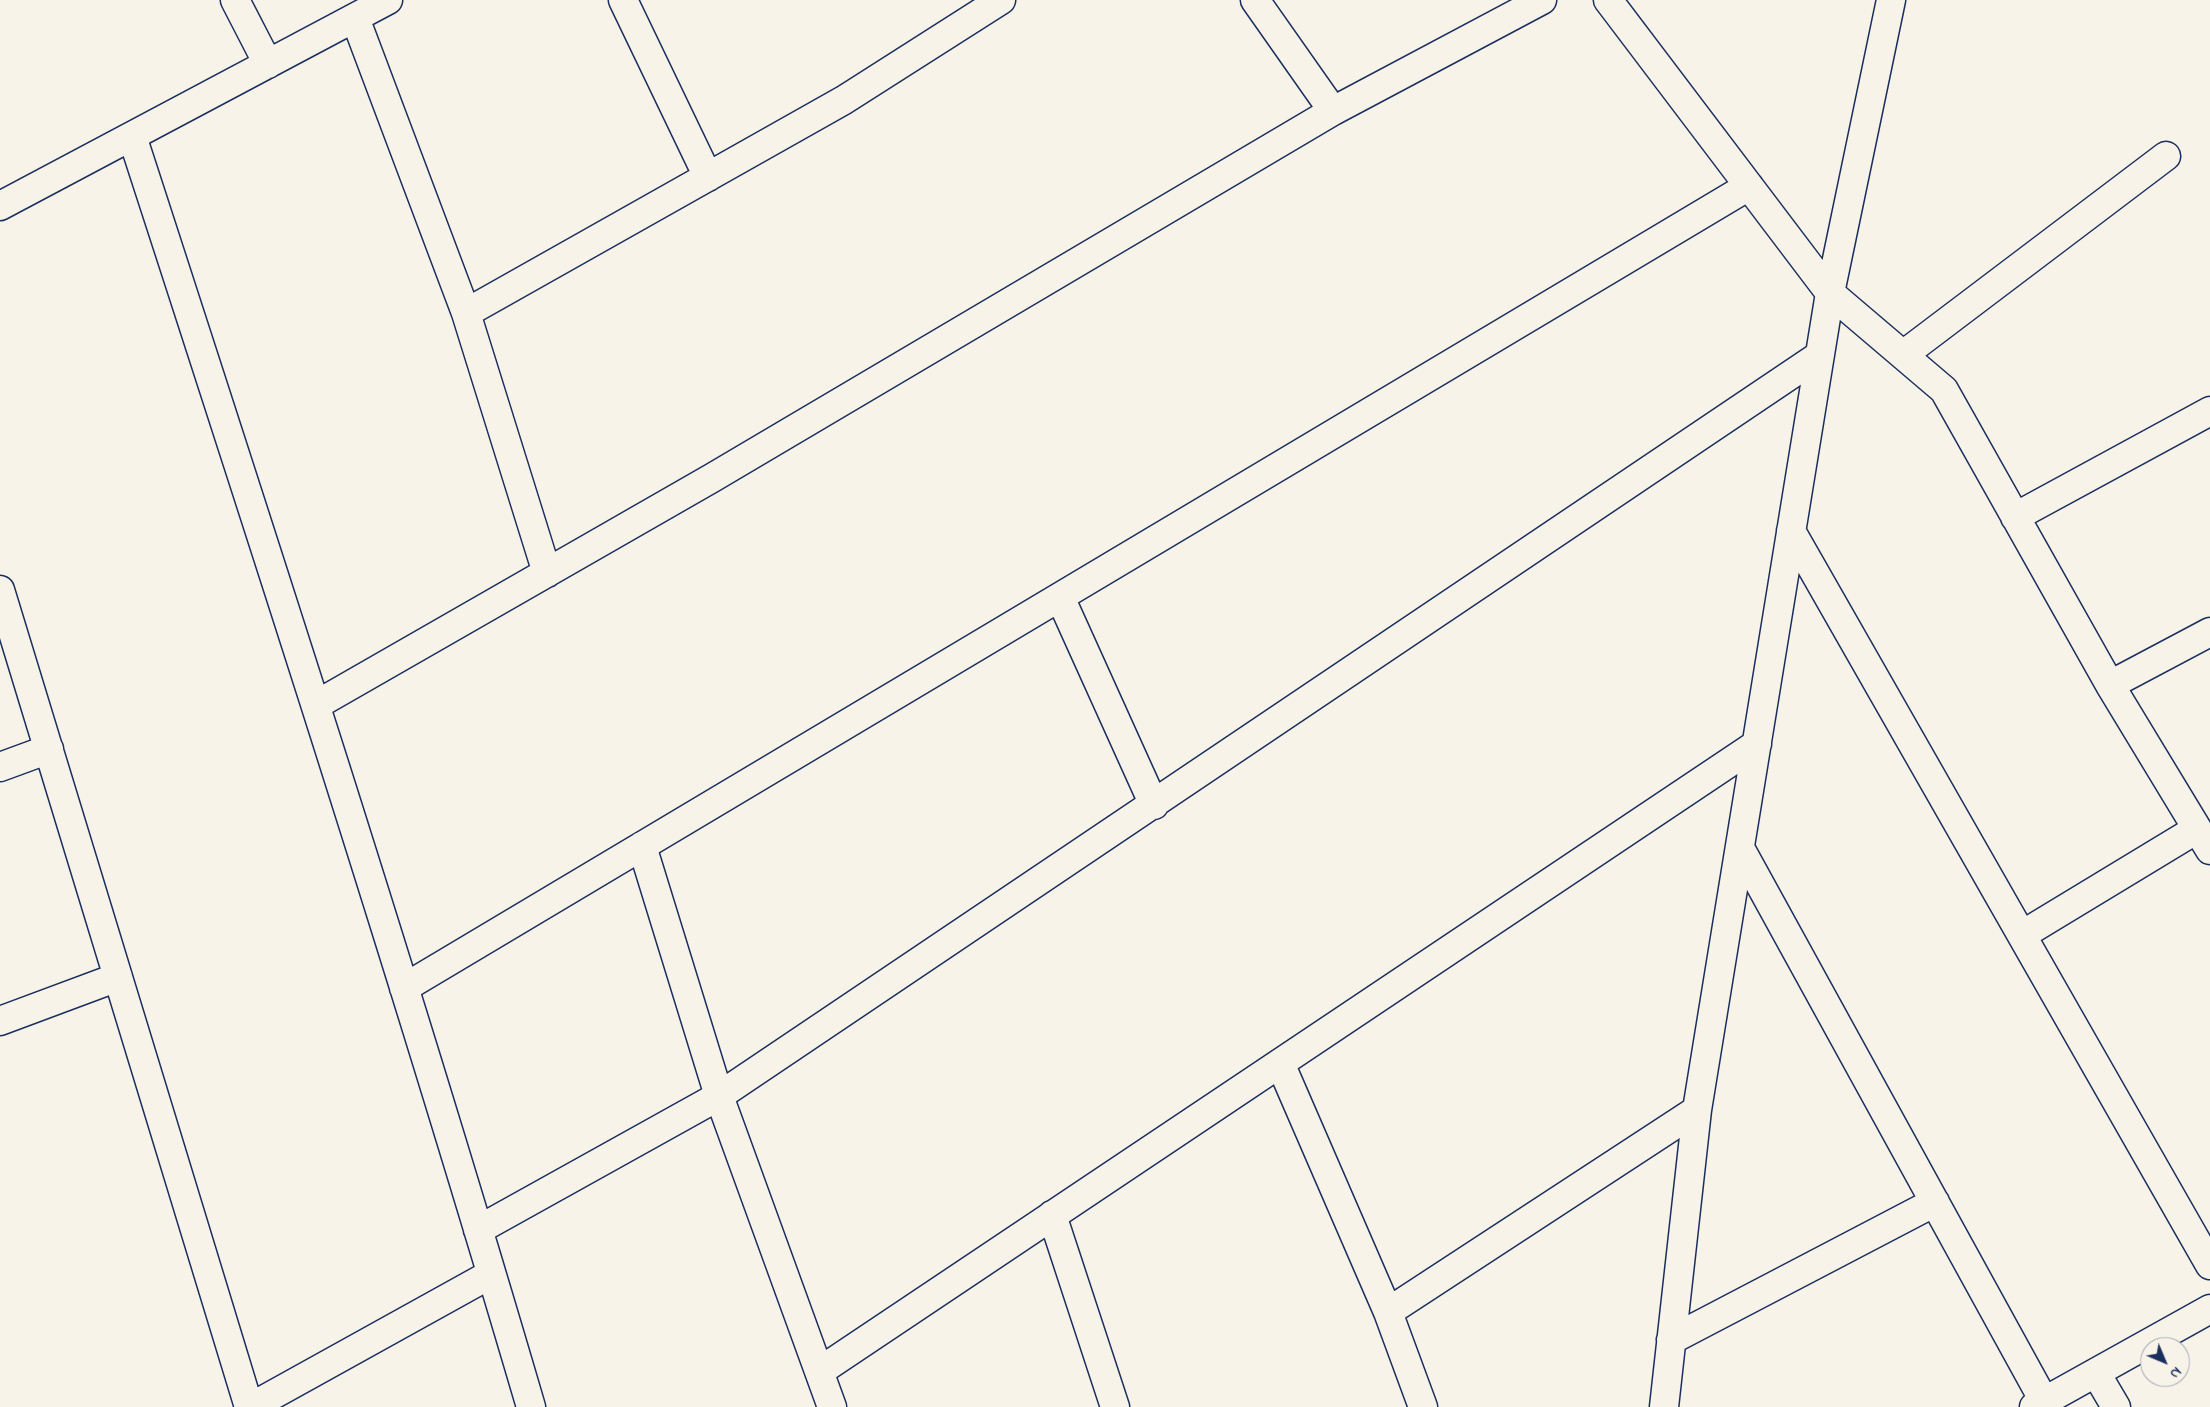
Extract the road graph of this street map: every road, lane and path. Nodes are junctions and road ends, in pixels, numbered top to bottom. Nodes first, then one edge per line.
1 (235, 0) edge
2 (388, 0) edge
3 (623, 0) edge
4 (1001, 0) edge
5 (1255, 0) edge
6 (1542, 0) edge
7 (1608, 0) edge
8 (1891, 0) edge
9 (355, 18) junction
10 (268, 64) junction
11 (1333, 111) junction
12 (132, 136) junction
13 (2166, 156) dead end
14 (708, 177) junction
15 (1749, 186) junction
16 (0, 206) edge
17 (1830, 293) junction
18 (466, 313) junction
19 (1820, 354) junction
20 (1903, 355) junction
21 (2210, 411) edge
22 (2015, 517) junction
23 (1791, 531) junction
24 (547, 573) junction
25 (0, 590) edge
26 (1060, 597) junction
27 (2210, 632) edge
28 (2110, 685) junction
29 (316, 705) junction
30 (1757, 744) junction
31 (49, 748) junction
32 (0, 767) edge
33 (1154, 805) junction
34 (2203, 840) edge
35 (642, 846) junction
36 (1740, 848) junction
37 (2022, 935) junction
38 (118, 977) junction
39 (404, 988) junction
40 (0, 1021) edge
41 (1280, 1063) junction
42 (719, 1096) junction
43 (1697, 1110) junction
44 (1935, 1202) junction
45 (1052, 1215) junction
46 (478, 1230) junction
47 (2210, 1265) edge
48 (492, 1274) junction
49 (2210, 1309) edge
50 (1388, 1312) junction
51 (1671, 1340) junction
52 (820, 1371) junction
53 (2096, 1373) junction
54 (2039, 1404) edge
55 (250, 1407) edge
56 (530, 1407) edge
57 (832, 1407) edge
58 (1115, 1407) edge
59 (1423, 1407) edge
60 (1664, 1407) edge
61 (2116, 1407) edge

1 - 10 street
2 - 9 street
3 - 14 street
4 - 14 street
5 - 11 street
6 - 11 street
7 - 15 street
8 - 17 street
9 - 10 street
9 - 18 street
10 - 12 street
11 - 24 street
12 - 16 street
12 - 29 street
13 - 20 street
14 - 18 street
15 - 17 street
15 - 26 street
17 - 19 street
17 - 20 street
18 - 24 street
19 - 23 street
19 - 33 street
20 - 22 street
21 - 22 street
22 - 28 street
23 - 30 street
23 - 37 street
24 - 29 street
25 - 31 street
26 - 33 street
26 - 35 street
27 - 28 street
28 - 34 street
29 - 39 street
30 - 36 street
30 - 41 street
31 - 32 street
31 - 38 street
33 - 42 street
34 - 37 street
35 - 39 street
35 - 42 street
36 - 43 street
36 - 44 street
37 - 47 street
38 - 40 street
38 - 55 street
39 - 46 street
41 - 45 street
41 - 50 street
42 - 46 street
42 - 52 street
43 - 50 street
43 - 51 street
44 - 51 street
44 - 54 street
45 - 52 street
45 - 58 street
46 - 48 street
48 - 55 street
48 - 56 street
49 - 53 street
50 - 59 street
51 - 60 street
52 - 57 street
53 - 54 street
53 - 61 street

